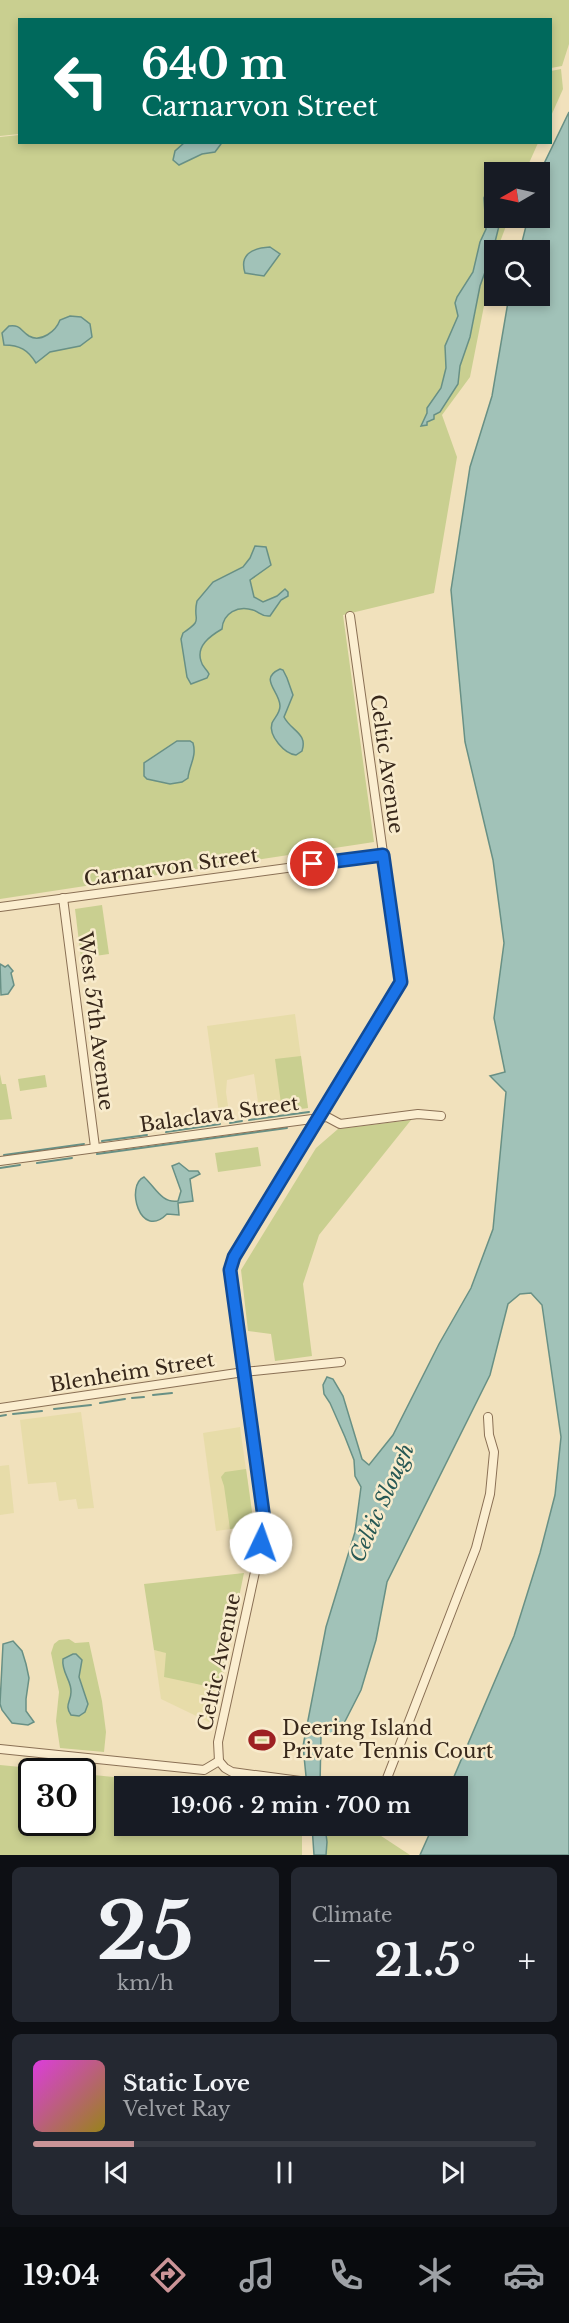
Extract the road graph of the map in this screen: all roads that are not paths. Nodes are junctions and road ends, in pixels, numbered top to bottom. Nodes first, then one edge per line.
1 (350, 616) dead end
2 (383, 855) junction
3 (63, 898) junction
4 (0, 907) edge
5 (441, 1116) dead end
6 (318, 1118) junction
7 (95, 1147) junction
8 (0, 1161) edge
9 (341, 1362) dead end
10 (244, 1372) junction
11 (0, 1408) edge
12 (488, 1417) dead end
13 (0, 1749) edge
14 (219, 1761) junction
15 (262, 1776) edge
16 (388, 1776) edge

1 - 2 street, Celtic Avenue
2 - 3 street, Carnarvon Street
2 - 6 street, Celtic Avenue
3 - 4 street, Carnarvon Street
3 - 7 street, West 57th Avenue
5 - 6 street, Balaclava Street
6 - 7 street, Balaclava Street
6 - 10 street, Celtic Avenue
7 - 8 street, Balaclava Street
9 - 10 street, Blenheim Street
10 - 11 street, Blenheim Street
10 - 14 street, Celtic Avenue
12 - 16 street
13 - 14 street
14 - 15 street

